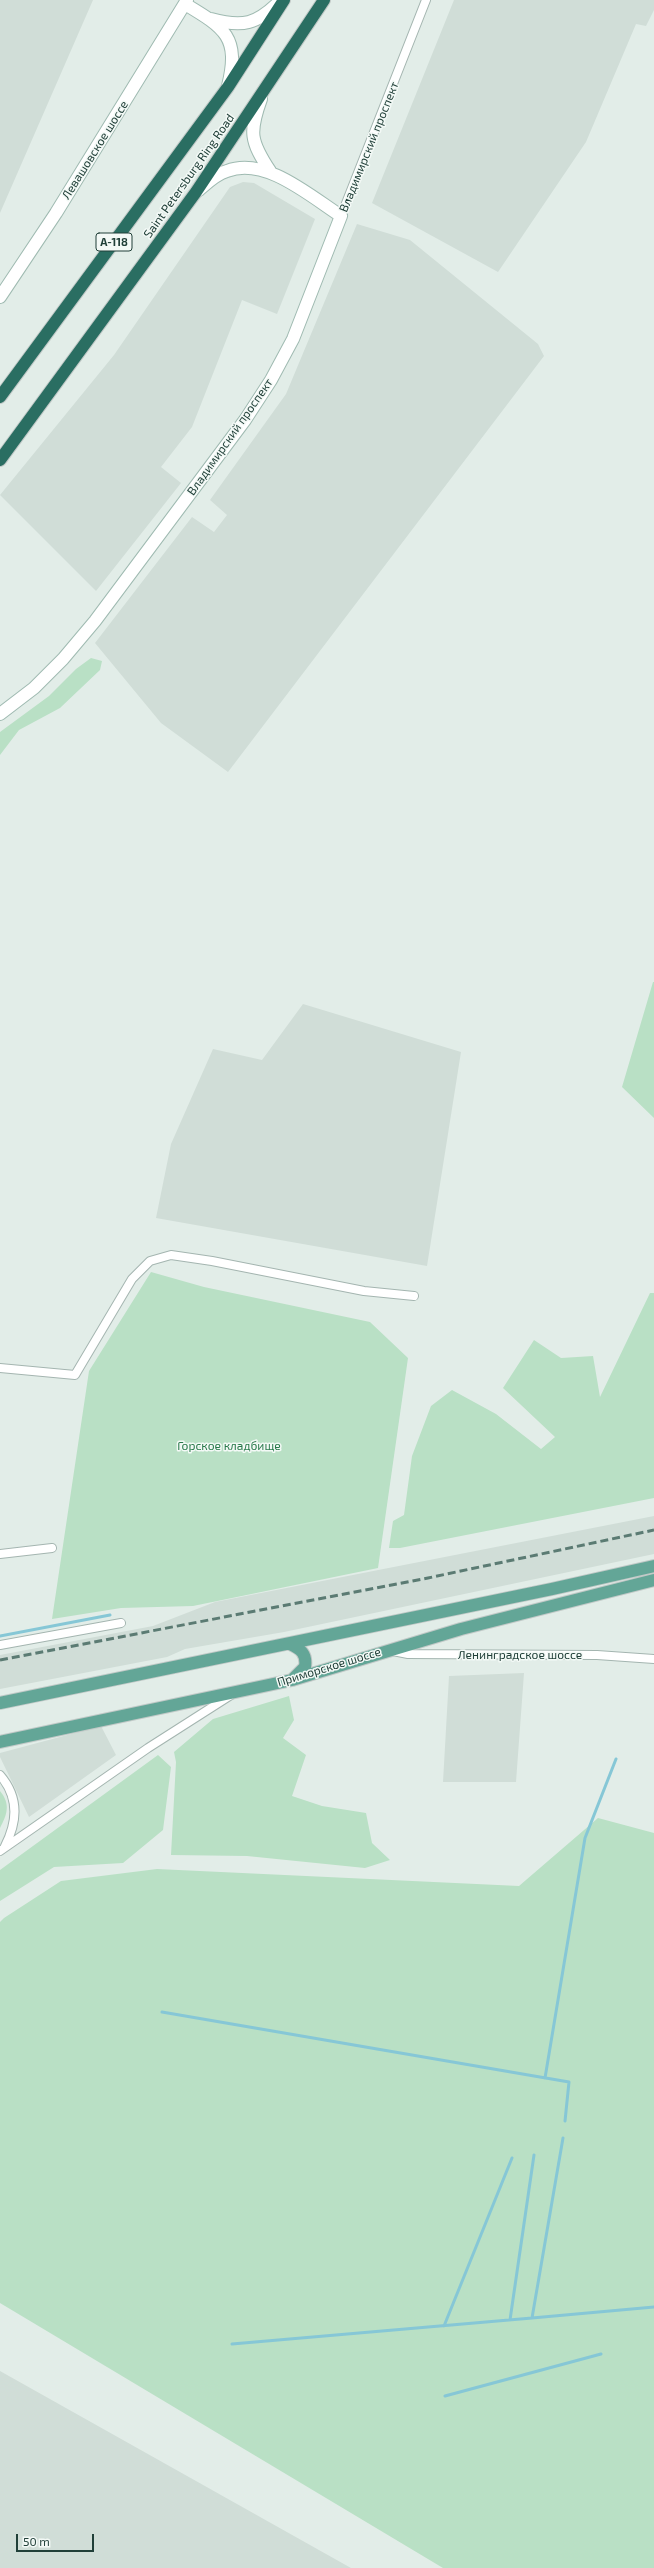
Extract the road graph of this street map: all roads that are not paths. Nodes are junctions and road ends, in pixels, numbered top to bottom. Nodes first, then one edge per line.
1 (283, 0) edge
2 (324, 0) edge
3 (426, 0) edge
4 (186, 2) edge
5 (208, 18) junction
6 (228, 87) junction
7 (261, 98) junction
8 (270, 171) junction
9 (196, 192) junction
10 (341, 216) junction
11 (0, 298) edge
12 (0, 398) edge
13 (0, 460) edge
14 (0, 714) edge
15 (414, 1296) dead end
16 (0, 1368) edge
17 (52, 1548) dead end
18 (0, 1554) edge
19 (654, 1566) edge
20 (654, 1580) edge
21 (121, 1624) dead end
22 (290, 1644) junction
23 (0, 1645) edge
24 (386, 1650) junction
25 (654, 1659) edge
26 (292, 1680) junction
27 (236, 1692) junction
28 (0, 1703) edge
29 (0, 1742) edge
30 (0, 1775) edge
31 (2, 1849) edge

1 - 5 main road
1 - 6 highway, Saint Petersburg Ring Road / А-118
2 - 7 highway, Saint Petersburg Ring Road / А-118
3 - 10 street, Владимирский проспект
4 - 5 main road
4 - 11 main road, Левашовское шоссе
5 - 6 main road
6 - 12 highway, Saint Petersburg Ring Road / А-118
7 - 8 main road
7 - 9 highway, Saint Petersburg Ring Road / А-118
8 - 9 main road
8 - 10 main road
9 - 13 highway, Saint Petersburg Ring Road / А-118
10 - 14 main road, Владимирский проспект
15 - 16 street
17 - 18 street
19 - 22 main road
20 - 24 main road, Приморское шоссе
21 - 23 street
22 - 26 main road
22 - 28 main road
24 - 25 street, Ленинградское шоссе
24 - 26 main road, Приморское шоссе
26 - 27 main road, Приморское шоссе
27 - 29 main road, Приморское шоссе
27 - 31 street
30 - 31 street

